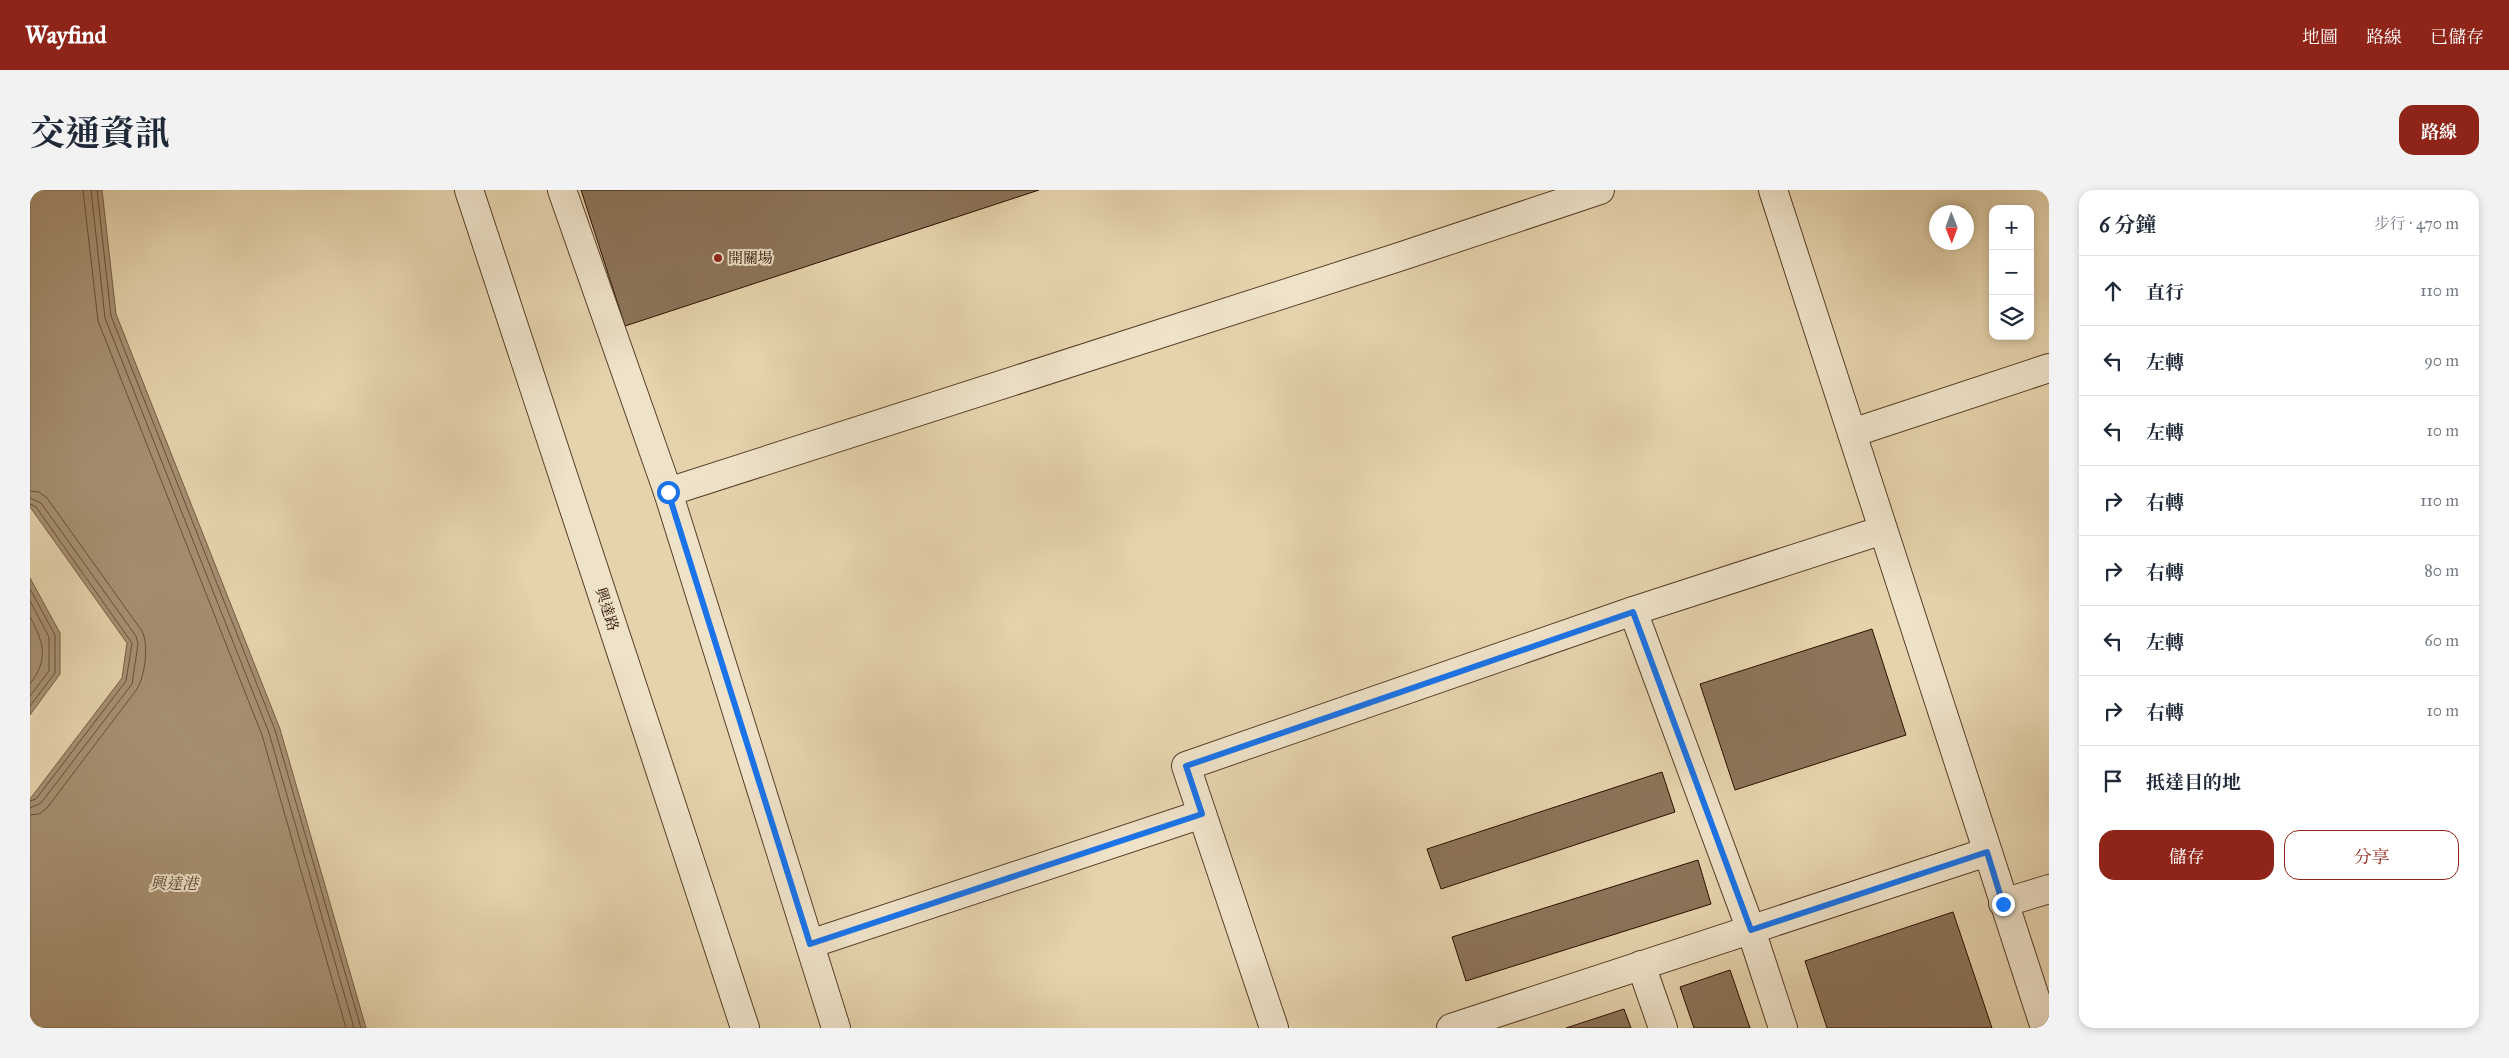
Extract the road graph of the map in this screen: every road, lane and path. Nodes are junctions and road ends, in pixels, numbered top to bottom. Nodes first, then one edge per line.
1 (469, 190) edge
2 (562, 190) edge
3 (1600, 190) edge
4 (1773, 190) edge
5 (2047, 376) edge
6 (1852, 433) junction
7 (668, 492) junction
8 (1883, 530) junction
9 (1633, 612) junction
10 (1202, 814) junction
11 (1987, 852) junction
12 (2049, 890) edge
13 (2003, 904) junction
14 (1751, 930) junction
15 (810, 944) junction
16 (1641, 965) junction
17 (1514, 1018) edge
18 (745, 1028) edge
19 (836, 1028) edge
20 (1274, 1028) edge
21 (1451, 1028) edge
22 (1663, 1028) edge
23 (1783, 1028) edge
24 (2045, 1028) edge

1 - 18 street, 興達路
2 - 7 street
3 - 7 street
4 - 6 street
5 - 6 street
6 - 8 street
7 - 15 street
8 - 9 street
8 - 11 street
9 - 10 street
9 - 14 street
10 - 15 street
10 - 20 street
11 - 13 street
11 - 14 street
12 - 13 street
13 - 24 street
14 - 16 street
14 - 23 street
15 - 19 street
16 - 17 street
16 - 22 street
17 - 21 street

